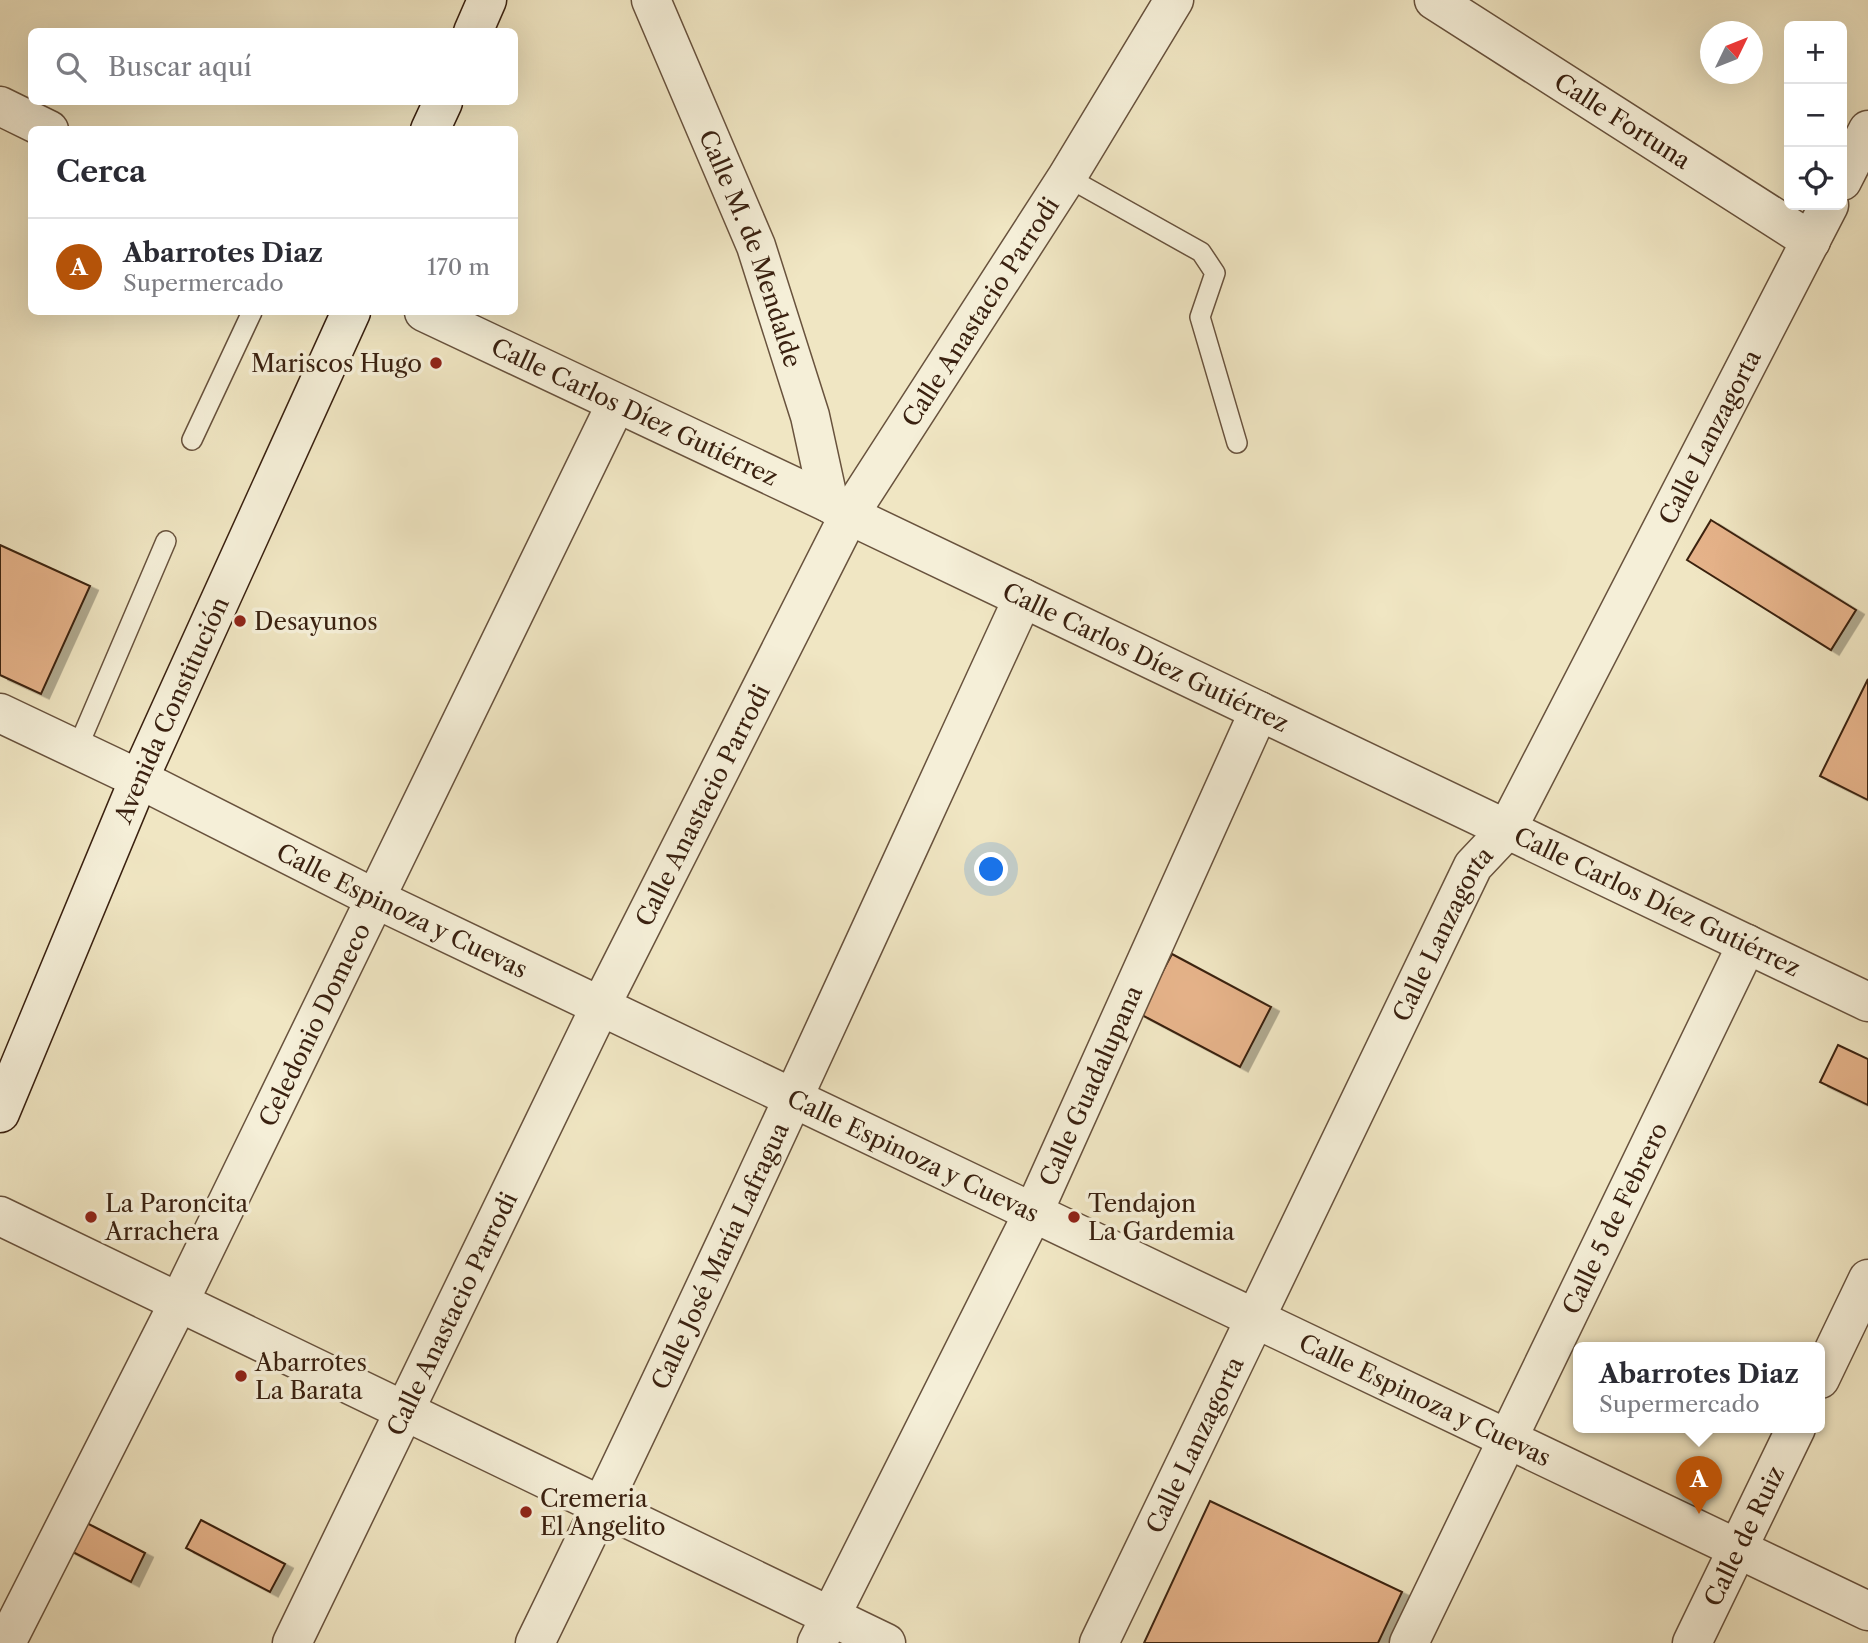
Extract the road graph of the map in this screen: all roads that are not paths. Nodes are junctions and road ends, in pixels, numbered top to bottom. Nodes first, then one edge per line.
1 (487, 0) edge
2 (651, 0) edge
3 (1174, 0) edge
4 (1434, 0) edge
5 (475, 28) edge
6 (442, 105) edge
7 (0, 106) edge
8 (41, 126) edge
9 (432, 126) edge
10 (1868, 130) edge
11 (1847, 171) edge
12 (1066, 177) junction
13 (1826, 210) edge
14 (1811, 241) junction
15 (251, 315) edge
16 (350, 315) edge
17 (430, 315) edge
18 (616, 404) junction
19 (192, 440) dead end
20 (1237, 443) dead end
21 (839, 509) junction
22 (166, 541) dead end
23 (1023, 598) junction
24 (1259, 711) junction
25 (0, 713) edge
26 (77, 749) junction
27 (139, 779) junction
28 (1506, 831) junction
29 (376, 899) junction
30 (1747, 944) junction
31 (1868, 1002) edge
32 (600, 1007) junction
33 (793, 1098) junction
34 (0, 1113) edge
35 (1033, 1213) junction
36 (0, 1216) edge
37 (1868, 1279) edge
38 (179, 1302) junction
39 (1255, 1319) junction
40 (1825, 1369) edge
41 (404, 1411) junction
42 (1794, 1433) edge
43 (1508, 1440) junction
44 (603, 1506) junction
45 (1738, 1549) junction
46 (1868, 1611) edge
47 (823, 1629) edge
48 (6, 1643) edge
49 (292, 1643) edge
50 (535, 1643) edge
51 (886, 1643) edge
52 (1099, 1643) edge
53 (1409, 1643) edge
54 (1692, 1643) edge

1 - 5 street
2 - 21 street, Calle M. de Mendalde
3 - 12 street, Calle Anastacio Parrodi
4 - 14 street, Calle Fortuna
6 - 9 street
7 - 8 street
10 - 11 street
12 - 20 lane
12 - 21 street, Calle Anastacio Parrodi
13 - 14 street, Calle Lanzagorta
14 - 28 street, Calle Lanzagorta
15 - 19 lane
16 - 27 street, Avenida Constitución
17 - 18 street, Calle Carlos Díez Gutiérrez
18 - 21 street, Calle Carlos Díez Gutiérrez
18 - 29 street, Celedonio Domeco
21 - 23 street, Calle Carlos Díez Gutiérrez
21 - 32 street, Calle Anastacio Parrodi
22 - 26 lane
23 - 24 street, Calle Carlos Díez Gutiérrez
23 - 33 street, Calle José María Lafragua
24 - 28 street, Calle Carlos Díez Gutiérrez
24 - 35 street, Calle Guadalupana
25 - 26 street, Calle Espinoza y Cuevas
26 - 27 street, Calle Espinoza y Cuevas
27 - 29 street, Calle Espinoza y Cuevas
27 - 34 street, Avenida Constitución
28 - 30 street, Calle Carlos Díez Gutiérrez
28 - 39 street, Calle Lanzagorta
29 - 32 street, Calle Espinoza y Cuevas
29 - 38 street, Celedonio Domeco
30 - 31 street, Calle Carlos Díez Gutiérrez
30 - 43 street, Calle 5 de Febrero
32 - 33 street, Calle Espinoza y Cuevas
32 - 41 street, Calle Anastacio Parrodi
33 - 35 street, Calle Espinoza y Cuevas
33 - 44 street, Calle José María Lafragua
35 - 39 street, Calle Espinoza y Cuevas
35 - 47 street, Calle Guadalupana
36 - 38 street
37 - 40 street
38 - 41 street
38 - 48 street, Celedonio Domeco
39 - 43 street, Calle Espinoza y Cuevas
39 - 52 street, Calle Lanzagorta
41 - 44 street
41 - 49 street, Calle Anastacio Parrodi
42 - 45 street, Calle de Ruiz
43 - 45 street, Calle Espinoza y Cuevas
43 - 53 street, Calle 5 de Febrero
44 - 47 street
44 - 50 street, Calle José María Lafragua
45 - 46 street, Calle Espinoza y Cuevas
45 - 54 street, Calle de Ruiz
47 - 51 street

